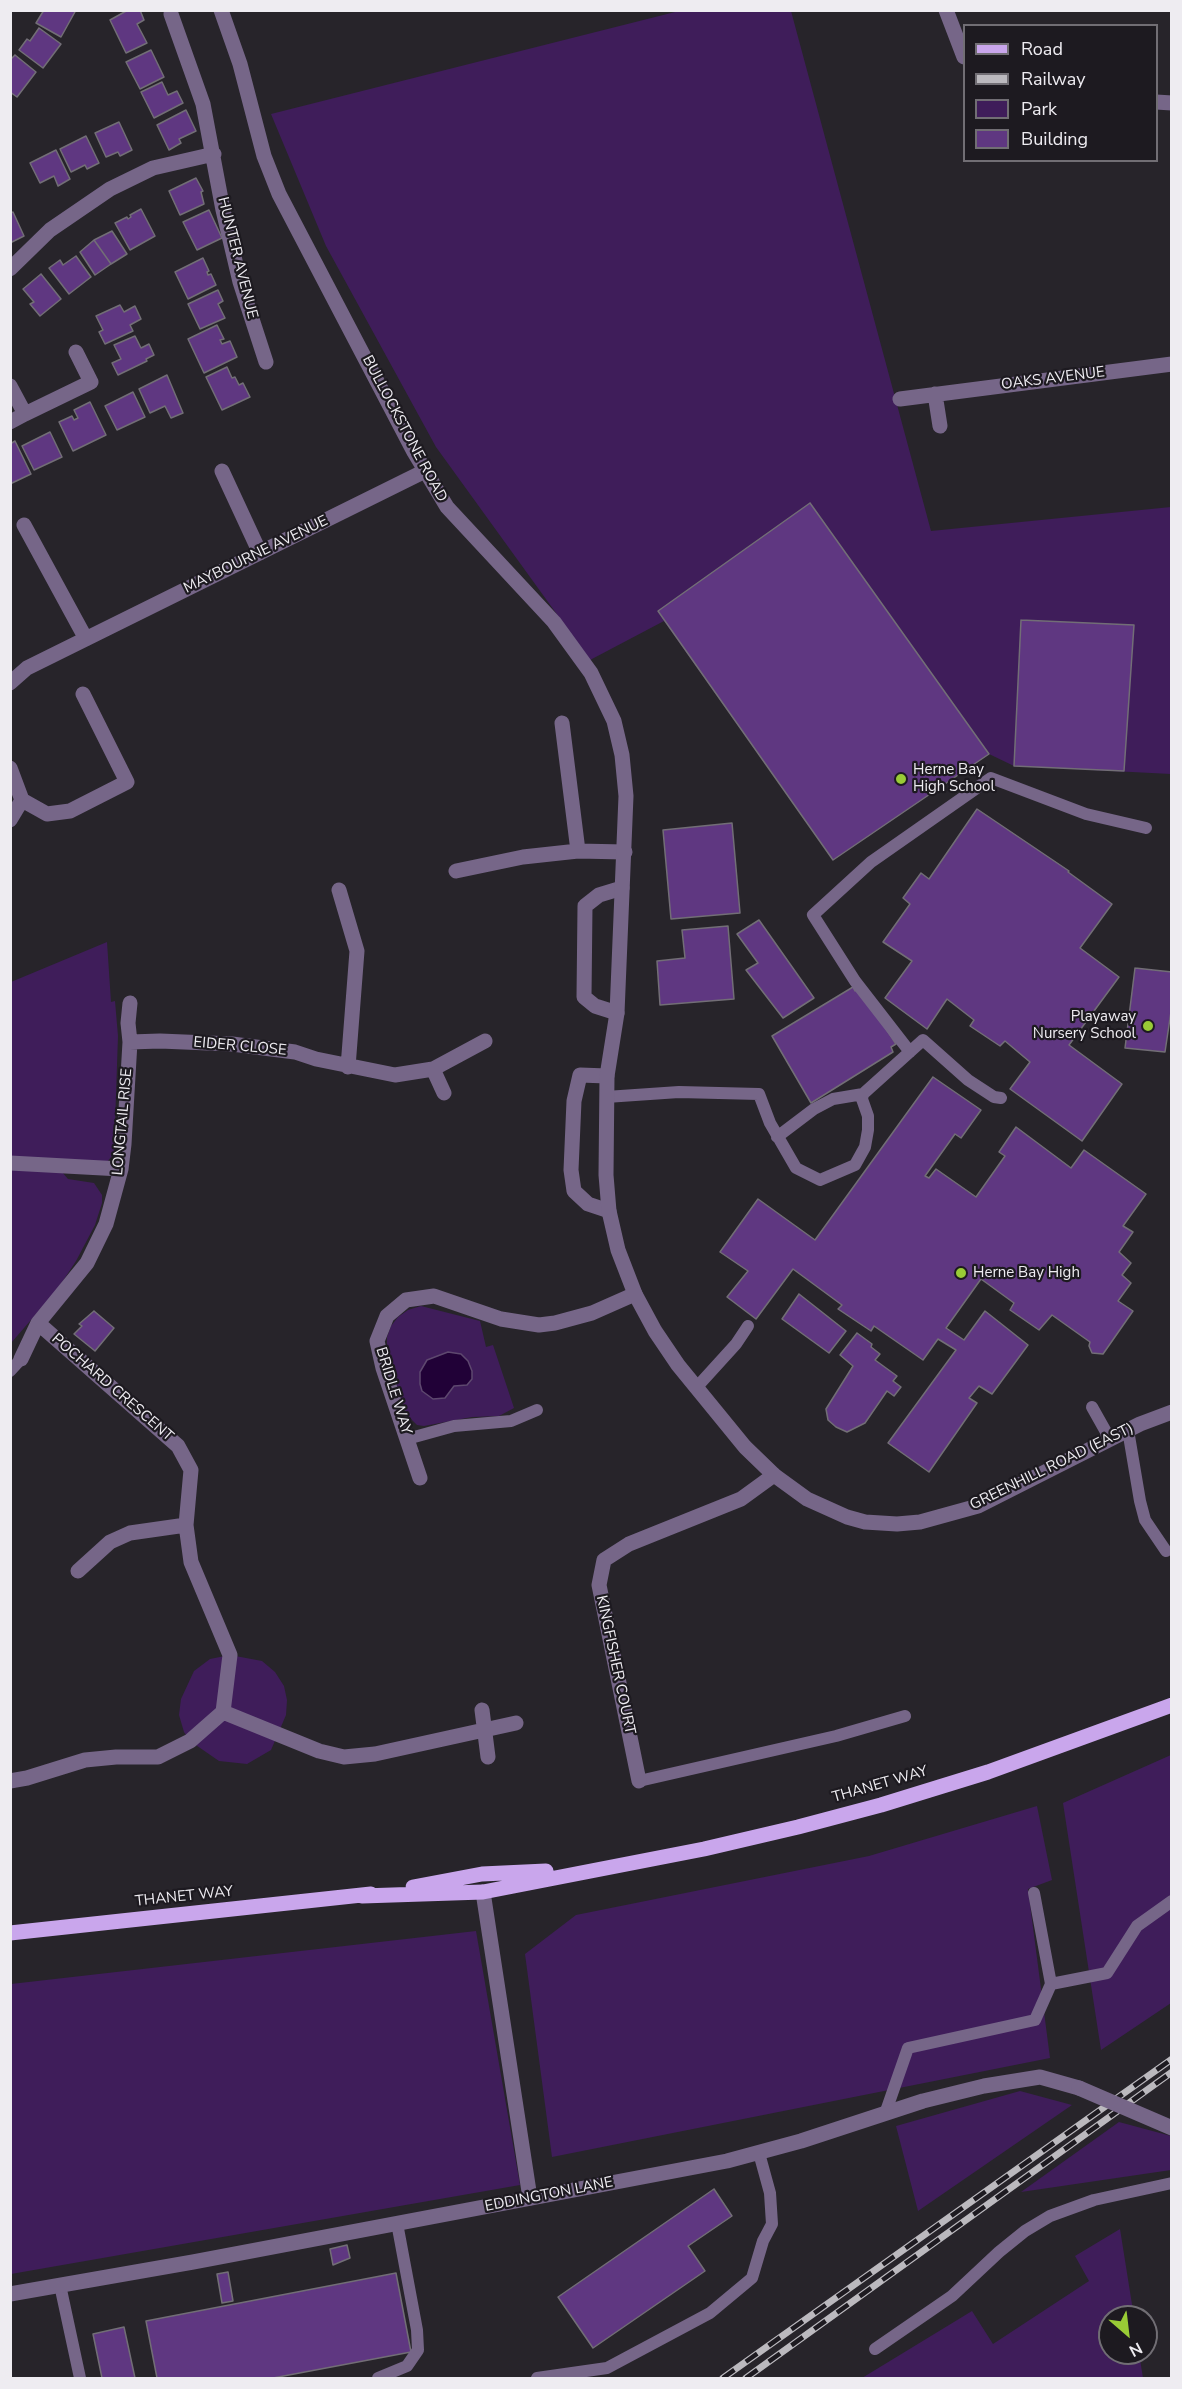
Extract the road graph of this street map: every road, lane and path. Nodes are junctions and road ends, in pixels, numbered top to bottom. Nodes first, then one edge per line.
1 (221, 10) edge
2 (946, 10) edge
3 (171, 15) dead end
4 (963, 54) edge
5 (214, 154) junction
6 (10, 269) edge
7 (76, 352) dead end
8 (266, 362) dead end
9 (1172, 364) edge
10 (10, 386) edge
11 (935, 394) junction
12 (900, 399) dead end
13 (25, 414) junction
14 (10, 422) edge
15 (940, 426) dead end
16 (222, 471) dead end
17 (426, 471) junction
18 (24, 525) dead end
19 (260, 553) junction
20 (86, 639) junction
21 (10, 683) edge
22 (83, 694) dead end
23 (562, 723) dead end
24 (10, 768) edge
25 (22, 800) junction
26 (10, 820) edge
27 (1146, 828) dead end
28 (578, 851) junction
29 (625, 852) junction
30 (456, 872) dead end
31 (622, 888) junction
32 (339, 890) dead end
33 (130, 1003) dead end
34 (617, 1013) junction
35 (485, 1041) dead end
36 (130, 1042) junction
37 (910, 1052) junction
38 (348, 1067) junction
39 (433, 1069) junction
40 (607, 1076) junction
41 (444, 1093) dead end
42 (863, 1094) junction
43 (606, 1097) junction
44 (1001, 1098) dead end
45 (777, 1137) junction
46 (10, 1163) edge
47 (121, 1169) junction
48 (609, 1211) junction
49 (635, 1294) junction
50 (38, 1323) junction
51 (748, 1326) dead end
52 (21, 1359) joint
53 (10, 1371) edge
54 (696, 1388) junction
55 (1092, 1407) dead end
56 (537, 1410) dead end
57 (1172, 1412) edge
58 (1128, 1430) junction
59 (407, 1439) junction
60 (1110, 1439) junction
61 (774, 1475) junction
62 (420, 1478) dead end
63 (897, 1524) joint
64 (186, 1525) junction
65 (1166, 1551) dead end
66 (78, 1571) dead end
67 (1172, 1705) edge
68 (482, 1710) dead end
69 (223, 1712) junction
70 (905, 1716) dead end
71 (516, 1723) dead end
72 (485, 1731) junction
73 (488, 1757) dead end
74 (10, 1780) edge
75 (639, 1781) joint
76 (591, 1869) junction
77 (483, 1892) junction
78 (1034, 1893) dead end
79 (362, 1896) junction
80 (1172, 1901) edge
81 (10, 1933) edge
82 (1051, 1984) junction
83 (885, 2114) junction
84 (1172, 2128) edge
85 (759, 2153) junction
86 (1172, 2183) edge
87 (530, 2198) junction
88 (397, 2223) junction
89 (60, 2285) junction
90 (10, 2294) edge
91 (875, 2349) dead end
92 (80, 2379) edge
93 (378, 2379) edge
94 (537, 2379) edge

1 - 17 street, BULLOCKSTONE ROAD
2 - 4 street
3 - 5 street, HUNTER AVENUE
5 - 6 street
5 - 8 street, HUNTER AVENUE
7 - 13 street
9 - 11 street, OAKS AVENUE
10 - 13 street
11 - 12 street, OAKS AVENUE
11 - 15 street
13 - 14 street
16 - 19 street
17 - 19 street, MAYBOURNE AVENUE
17 - 29 street, BULLOCKSTONE ROAD
18 - 20 street
19 - 20 street, MAYBOURNE AVENUE
20 - 21 street, MAYBOURNE AVENUE
22 - 25 street
23 - 28 street
24 - 25 street
25 - 26 street
27 - 37 lane
28 - 29 street
28 - 30 street
29 - 31 street, BULLOCKSTONE ROAD
31 - 34 street, BULLOCKSTONE ROAD
31 - 34 street
32 - 38 street
33 - 36 street, LONGTAIL RISE
34 - 40 street, BULLOCKSTONE ROAD
35 - 39 street, EIDER CLOSE
36 - 38 street, EIDER CLOSE
36 - 47 street, LONGTAIL RISE
37 - 42 lane
37 - 44 lane
38 - 39 street, EIDER CLOSE
39 - 41 street
40 - 43 street, BULLOCKSTONE ROAD
40 - 48 street
42 - 45 lane
42 - 45 lane
43 - 45 lane
43 - 48 street, BULLOCKSTONE ROAD
46 - 47 street
47 - 50 street, LONGTAIL RISE
48 - 49 street, BULLOCKSTONE ROAD
49 - 54 street, BULLOCKSTONE ROAD
49 - 59 street, BRIDLE WAY
50 - 52 street, LONGTAIL RISE
50 - 64 street, POCHARD CRESCENT
51 - 54 lane
52 - 53 lane
54 - 61 street, BULLOCKSTONE ROAD
55 - 60 lane
56 - 59 lane
57 - 58 street, GREENHILL ROAD (EAST)
58 - 60 street, GREENHILL ROAD (EAST)
58 - 65 lane
59 - 62 street, BRIDLE WAY
60 - 63 street, GREENHILL ROAD (EAST)
61 - 63 street, BULLOCKSTONE ROAD
61 - 75 street, KINGFISHER COURT
64 - 66 street
64 - 69 street, POCHARD CRESCENT
67 - 76 main road, THANET WAY
68 - 72 street
69 - 72 street
69 - 74 street
70 - 75 lane
71 - 72 street
72 - 73 street
76 - 77 main road, THANET WAY
76 - 79 main road, THANET WAY
77 - 79 main road, THANET WAY
77 - 87 street
78 - 82 lane
79 - 81 main road, THANET WAY
80 - 82 lane
82 - 83 lane
83 - 84 street, EDDINGTON LANE, bridge
83 - 85 street, EDDINGTON LANE
85 - 87 street, EDDINGTON LANE
85 - 94 lane
86 - 91 lane
87 - 88 street, EDDINGTON LANE
88 - 89 street, EDDINGTON LANE
88 - 93 lane
89 - 90 street, EDDINGTON LANE
89 - 92 lane

